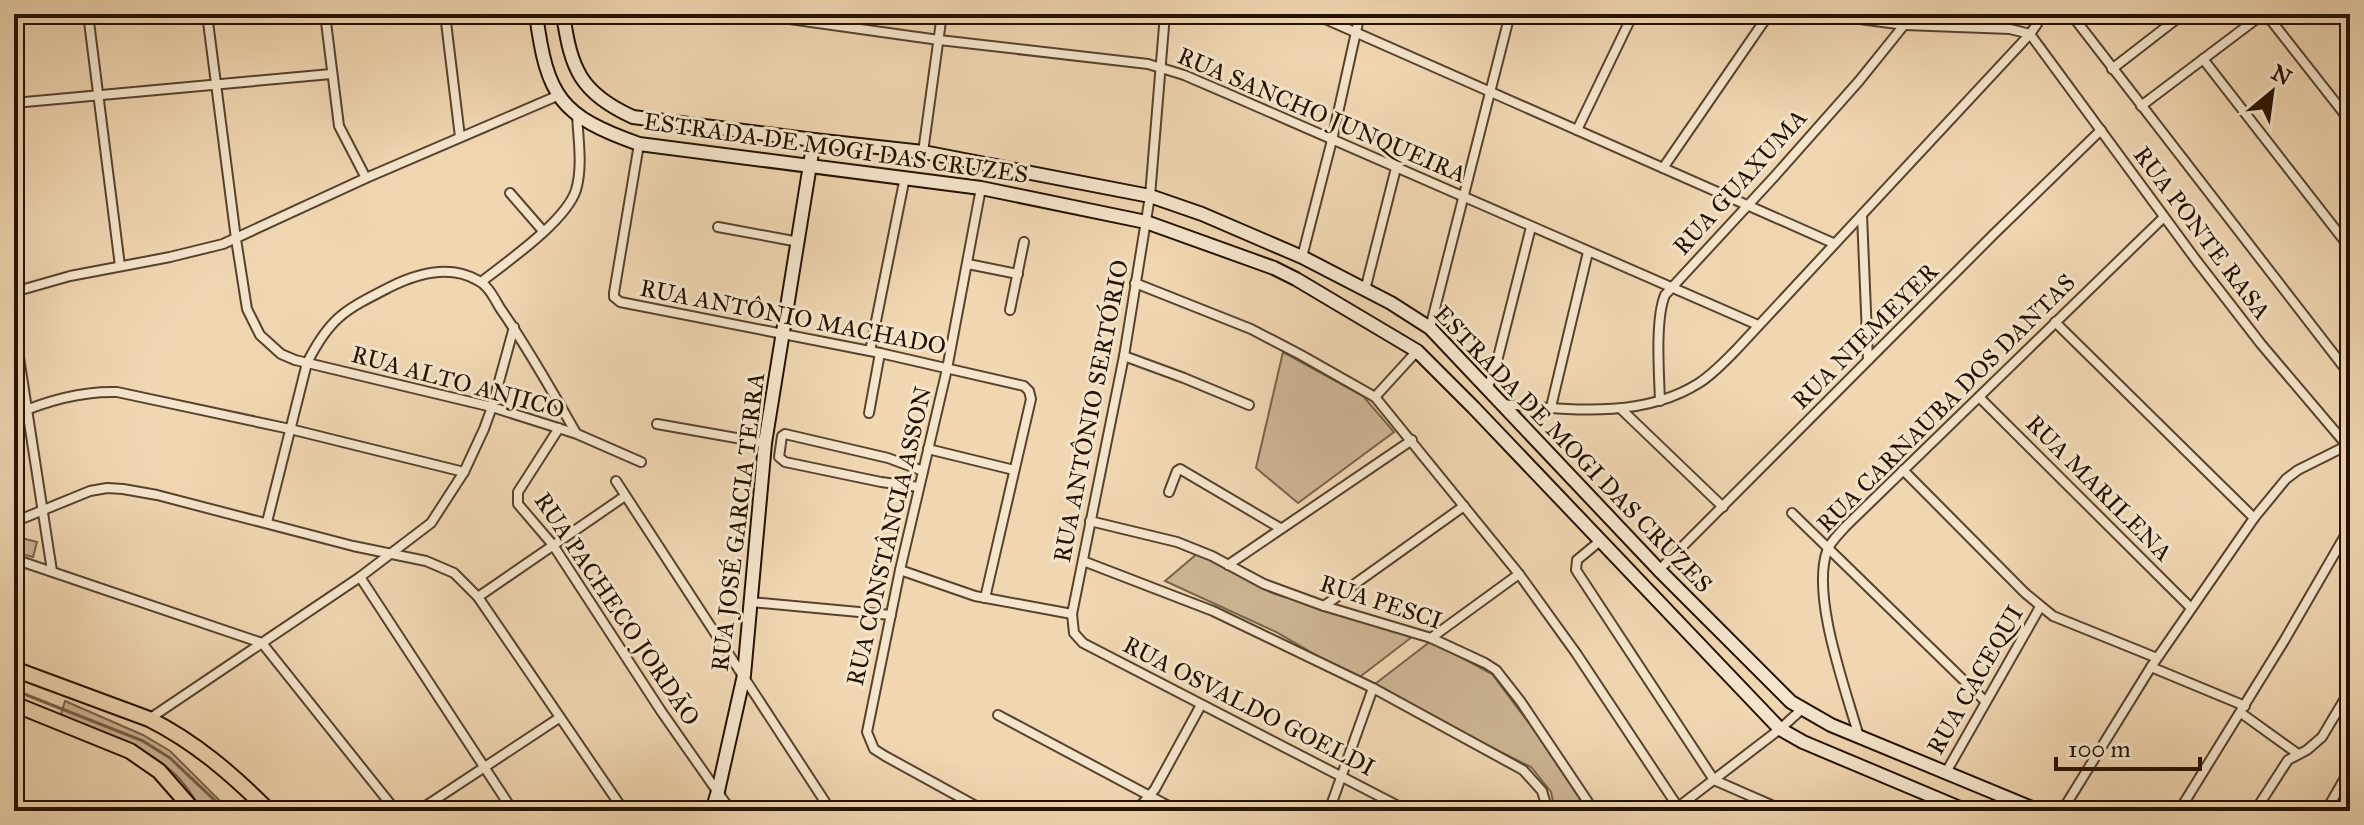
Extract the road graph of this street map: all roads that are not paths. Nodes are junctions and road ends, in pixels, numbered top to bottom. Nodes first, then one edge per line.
1 (88, 14) edge
2 (207, 14) edge
3 (325, 14) edge
4 (445, 14) edge
5 (536, 14) edge
6 (563, 14) edge
7 (753, 14) edge
8 (942, 14) edge
9 (1165, 14) edge
10 (1314, 14) edge
11 (1360, 14) edge
12 (1510, 14) edge
13 (1633, 14) edge
14 (1769, 14) edge
15 (1822, 14) edge
16 (1913, 14) edge
17 (2040, 14) edge
18 (2047, 14) edge
19 (2071, 14) edge
20 (2183, 14) edge
21 (2264, 14) edge
22 (776, 16) edge
23 (2037, 24) junction
24 (1905, 25) junction
25 (1357, 32) junction
26 (2030, 34) junction
27 (939, 40) junction
28 (2203, 59) junction
29 (1160, 67) junction
30 (2112, 69) junction
31 (331, 74) junction
32 (215, 84) junction
33 (1490, 91) junction
34 (98, 95) junction
35 (557, 96) junction
36 (14, 103) edge
37 (2141, 106) junction
38 (577, 114) junction
39 (2350, 121) edge
40 (1577, 130) junction
41 (2101, 130) junction
42 (460, 137) junction
43 (814, 140) junction
44 (1332, 140) junction
45 (639, 144) junction
46 (923, 152) junction
47 (810, 167) junction
48 (1396, 168) junction
49 (1663, 168) junction
50 (905, 177) junction
51 (366, 178) junction
52 (981, 188) junction
53 (510, 193) dead end
54 (1150, 196) junction
55 (1463, 198) junction
56 (1747, 207) junction
57 (1862, 215) junction
58 (2164, 217) junction
59 (1146, 222) junction
60 (718, 227) dead end
61 (1531, 227) junction
62 (543, 231) junction
63 (236, 239) junction
64 (799, 242) junction
65 (1024, 242) dead end
66 (1833, 243) junction
67 (2350, 248) edge
68 (1588, 252) junction
69 (1302, 257) junction
70 (968, 264) junction
71 (120, 266) junction
72 (1018, 274) junction
73 (481, 282) junction
74 (1135, 283) junction
75 (1670, 288) junction
76 (1365, 290) junction
77 (14, 292) edge
78 (1010, 310) dead end
79 (2055, 322) junction
80 (14, 325) edge
81 (1758, 325) junction
82 (514, 327) junction
83 (1430, 328) junction
84 (784, 334) junction
85 (870, 351) junction
86 (1417, 351) junction
87 (880, 353) junction
88 (1124, 356) junction
89 (1868, 360) junction
90 (307, 363) junction
91 (947, 369) junction
92 (2350, 375) edge
93 (1487, 389) junction
94 (1375, 397) junction
95 (1979, 397) junction
96 (1660, 401) junction
97 (1499, 403) junction
98 (1249, 405) dead end
99 (492, 407) junction
100 (1551, 407) junction
101 (28, 409) junction
102 (1621, 409) junction
103 (869, 413) dead end
104 (14, 415) edge
105 (657, 424) dead end
106 (559, 428) junction
107 (290, 429) junction
108 (577, 434) junction
109 (1412, 440) junction
110 (765, 443) junction
111 (2349, 446) edge
112 (928, 449) junction
113 (641, 462) dead end
114 (1014, 470) junction
115 (1903, 470) junction
116 (923, 471) junction
117 (464, 472) junction
118 (616, 481) dead end
119 (919, 487) junction
120 (1169, 492) dead end
121 (625, 496) junction
122 (1464, 506) junction
123 (1723, 507) junction
124 (43, 508) junction
125 (1792, 513) dead end
126 (2254, 518) junction
127 (1090, 521) junction
128 (14, 522) edge
129 (267, 522) junction
130 (2350, 527) edge
131 (1280, 528) junction
132 (1600, 541) junction
133 (553, 545) junction
134 (1827, 548) junction
135 (391, 555) junction
136 (14, 559) edge
137 (1083, 561) junction
138 (1228, 565) junction
139 (900, 570) junction
140 (1659, 570) junction
141 (52, 571) junction
142 (1519, 574) junction
143 (360, 577) junction
144 (478, 597) junction
145 (985, 598) junction
146 (751, 602) junction
147 (1324, 606) junction
148 (2040, 607) junction
149 (2190, 607) junction
150 (1072, 614) junction
151 (891, 615) junction
152 (1074, 633) joint
153 (1431, 638) junction
154 (262, 643) junction
155 (2157, 658) junction
156 (2151, 667) junction
157 (14, 669) edge
158 (744, 675) junction
159 (1373, 688) junction
160 (2350, 690) edge
161 (1985, 701) junction
162 (14, 704) edge
163 (1201, 705) junction
164 (1801, 710) junction
165 (2243, 710) junction
166 (998, 715) dead end
167 (559, 718) junction
168 (149, 719) junction
169 (1780, 729) junction
170 (1859, 737) junction
171 (2298, 754) junction
172 (484, 768) junction
173 (1945, 774) junction
174 (2349, 774) edge
175 (1342, 778) junction
176 (1714, 780) junction
177 (718, 791) junction
178 (1150, 797) junction
179 (1933, 797) junction
180 (14, 802) edge
181 (1676, 809) edge
182 (20, 811) edge
183 (194, 811) edge
184 (269, 811) edge
185 (396, 811) edge
186 (418, 811) edge
187 (513, 811) edge
188 (624, 811) edge
189 (712, 811) edge
190 (731, 811) edge
191 (831, 811) edge
192 (985, 811) edge
193 (1136, 811) edge
194 (1178, 811) edge
195 (1329, 811) edge
196 (1408, 811) edge
197 (1548, 811) edge
198 (1594, 811) edge
199 (1785, 811) edge
200 (1927, 811) edge
201 (1967, 811) edge
202 (2039, 811) edge
203 (2062, 811) edge
204 (2179, 811) edge
205 (2255, 811) edge
206 (2326, 811) edge

1 - 34 street
2 - 32 street, RUA ALTO ANJICO
3 - 31 street
4 - 42 street
5 - 35 main road
6 - 43 main road, ESTRADA DE MOGI DAS CRUZES
7 - 22 street, RUA SANCHO JUNQUEIRA
8 - 27 street
9 - 29 street, RUA ANTÔNIO SERTÓRIO
10 - 25 street
11 - 25 street
12 - 33 street
13 - 40 street
14 - 49 street
15 - 24 street
16 - 24 street, RUA GUAXUMA
17 - 23 street
18 - 23 street
19 - 30 street
20 - 30 street
21 - 28 street
21 - 39 street
22 - 27 street, RUA SANCHO JUNQUEIRA
23 - 26 street
24 - 26 street
24 - 56 street, RUA GUAXUMA
25 - 33 street
25 - 44 street
26 - 41 street, RUA PONTE RASA
26 - 57 street
27 - 29 street, RUA SANCHO JUNQUEIRA
27 - 46 street
28 - 37 street
28 - 67 street
29 - 44 street, RUA SANCHO JUNQUEIRA
29 - 54 street, RUA ANTÔNIO SERTÓRIO
30 - 37 street
31 - 32 street
31 - 51 street
32 - 34 street
32 - 63 street, RUA ALTO ANJICO
33 - 40 street
33 - 55 street
34 - 36 street
34 - 71 street
35 - 38 main road, ESTRADA DE MOGI DAS CRUZES
35 - 42 street
37 - 92 street
38 - 45 main road, ESTRADA DE MOGI DAS CRUZES
38 - 62 street
40 - 49 street
41 - 58 street, RUA PONTE RASA
41 - 89 street, RUA NIEMEYER
42 - 51 street
43 - 46 main road, ESTRADA DE MOGI DAS CRUZES
43 - 47 main road, RUA JOSÉ GARCIA TERRA
44 - 48 street, RUA SANCHO JUNQUEIRA
44 - 69 street
45 - 47 main road, ESTRADA DE MOGI DAS CRUZES
45 - 84 street, RUA ANTÔNIO MACHADO
46 - 54 main road, ESTRADA DE MOGI DAS CRUZES
47 - 50 main road, ESTRADA DE MOGI DAS CRUZES
47 - 64 main road, RUA JOSÉ GARCIA TERRA
48 - 55 street, RUA SANCHO JUNQUEIRA
48 - 76 street
49 - 56 street
50 - 52 main road, ESTRADA DE MOGI DAS CRUZES
50 - 85 street
51 - 63 street
52 - 59 main road, ESTRADA DE MOGI DAS CRUZES
52 - 70 street, RUA CONSTÂNCIA ASSON
53 - 62 street
54 - 59 street, RUA ANTÔNIO SERTÓRIO
54 - 69 main road, ESTRADA DE MOGI DAS CRUZES
55 - 61 street, RUA SANCHO JUNQUEIRA
55 - 83 street
56 - 66 street
56 - 75 street, RUA GUAXUMA
57 - 66 street
57 - 89 street
58 - 79 street, RUA CARNAUBA DOS DANTAS
58 - 111 street, RUA PONTE RASA
59 - 74 street, RUA ANTÔNIO SERTÓRIO
59 - 86 main road, ESTRADA DE MOGI DAS CRUZES
60 - 64 street
61 - 68 street, RUA SANCHO JUNQUEIRA
61 - 93 street
62 - 73 street
63 - 71 street
63 - 90 street, RUA ALTO ANJICO
64 - 84 main road, RUA JOSÉ GARCIA TERRA
65 - 72 street
66 - 81 street
68 - 75 street, RUA SANCHO JUNQUEIRA
68 - 100 street
69 - 76 main road, ESTRADA DE MOGI DAS CRUZES
70 - 72 street
70 - 91 street, RUA CONSTÂNCIA ASSON
71 - 77 street
72 - 78 street
73 - 82 street
73 - 90 street
74 - 88 street, RUA ANTÔNIO SERTÓRIO
74 - 94 street
75 - 81 street, RUA SANCHO JUNQUEIRA
75 - 96 street, RUA GUAXUMA
76 - 83 main road, ESTRADA DE MOGI DAS CRUZES
79 - 95 street, RUA CARNAUBA DOS DANTAS
79 - 126 street
80 - 101 street
81 - 96 street
82 - 99 street
82 - 108 street
83 - 93 main road, ESTRADA DE MOGI DAS CRUZES
84 - 85 street, RUA ANTÔNIO MACHADO
84 - 110 main road, RUA JOSÉ GARCIA TERRA
85 - 87 street, RUA ANTÔNIO MACHADO
86 - 94 street
86 - 132 main road, ESTRADA DE MOGI DAS CRUZES
87 - 91 street, RUA ANTÔNIO MACHADO
87 - 103 street
88 - 98 street
88 - 127 street, RUA ANTÔNIO SERTÓRIO
89 - 123 street, RUA NIEMEYER
90 - 99 street, RUA ALTO ANJICO
90 - 107 street
91 - 112 street, RUA CONSTÂNCIA ASSON
91 - 114 street, RUA ANTÔNIO MACHADO
93 - 97 main road, ESTRADA DE MOGI DAS CRUZES
94 - 109 street
95 - 115 street, RUA CARNAUBA DOS DANTAS
95 - 149 street, RUA MARILENA
96 - 102 street
97 - 100 street
97 - 140 main road, ESTRADA DE MOGI DAS CRUZES
99 - 106 street, RUA ALTO ANJICO
99 - 117 street
100 - 102 street
101 - 104 street
101 - 107 street
101 - 124 street
102 - 123 street
105 - 110 street
106 - 108 street, RUA ALTO ANJICO
106 - 133 street, RUA PACHECO JORDÃO
107 - 117 street
107 - 129 street
108 - 113 street, RUA ALTO ANJICO
109 - 122 street
109 - 131 street
110 - 146 main road, RUA JOSÉ GARCIA TERRA
111 - 126 street
112 - 114 street
112 - 116 street, RUA CONSTÂNCIA ASSON
114 - 145 street
115 - 134 street, RUA CARNAUBA DOS DANTAS
115 - 148 street
116 - 119 street, RUA CONSTÂNCIA ASSON
116 - 119 street
117 - 135 street
118 - 121 street
119 - 139 street, RUA CONSTÂNCIA ASSON
120 - 131 street
121 - 133 street
121 - 158 street
122 - 142 street
122 - 147 street
123 - 140 street, RUA NIEMEYER
124 - 128 street
124 - 129 street
124 - 141 street
125 - 134 street
126 - 149 street
127 - 137 street, RUA ANTÔNIO SERTÓRIO
127 - 138 street, RUA PESCI
129 - 135 street
130 - 165 street
131 - 138 street
132 - 169 main road, ESTRADA DE MOGI DAS CRUZES
132 - 176 street
133 - 144 street
133 - 177 street, RUA PACHECO JORDÃO
134 - 161 street
134 - 170 street, RUA CARNAUBA DOS DANTAS
135 - 143 street
135 - 144 street
136 - 141 street
137 - 150 street, RUA ANTÔNIO SERTÓRIO
137 - 159 street
138 - 147 street, RUA PESCI
139 - 145 street
139 - 151 street, RUA CONSTÂNCIA ASSON
140 - 164 main road, ESTRADA DE MOGI DAS CRUZES
141 - 154 street
142 - 153 street
142 - 181 street
143 - 154 street
143 - 172 street
144 - 167 street
145 - 150 street
146 - 151 street
146 - 158 main road, RUA JOSÉ GARCIA TERRA
147 - 153 street, RUA PESCI
148 - 155 street
148 - 161 street, RUA CACEQUI
149 - 155 street
150 - 152 street, RUA ANTÔNIO SERTÓRIO
151 - 192 street, RUA CONSTÂNCIA ASSON
152 - 163 street, RUA OSVALDO GOELDI
153 - 198 street, RUA PESCI
154 - 168 street
154 - 185 street
155 - 156 street
156 - 165 street
156 - 203 street
157 - 168 main road
158 - 177 main road, RUA JOSÉ GARCIA TERRA
158 - 191 street
159 - 175 street
159 - 197 street
160 - 171 street
161 - 173 street, RUA CACEQUI
162 - 183 main road
163 - 175 street, RUA OSVALDO GOELDI
163 - 178 street
164 - 169 street
164 - 170 main road, ESTRADA DE MOGI DAS CRUZES
165 - 171 street
165 - 204 street
166 - 178 street
167 - 172 street
167 - 188 street
168 - 184 main road
169 - 176 street
169 - 179 main road, ESTRADA DE MOGI DAS CRUZES
170 - 173 main road, ESTRADA DE MOGI DAS CRUZES
171 - 205 street
172 - 186 street
172 - 187 street
173 - 202 main road, ESTRADA DE MOGI DAS CRUZES
174 - 206 street
175 - 195 street
175 - 196 street, RUA OSVALDO GOELDI
176 - 181 street
176 - 199 street
177 - 189 main road, RUA JOSÉ GARCIA TERRA
177 - 190 street, RUA PACHECO JORDÃO
178 - 193 street
178 - 194 street
179 - 200 street
179 - 201 main road, ESTRADA DE MOGI DAS CRUZES
180 - 182 street

